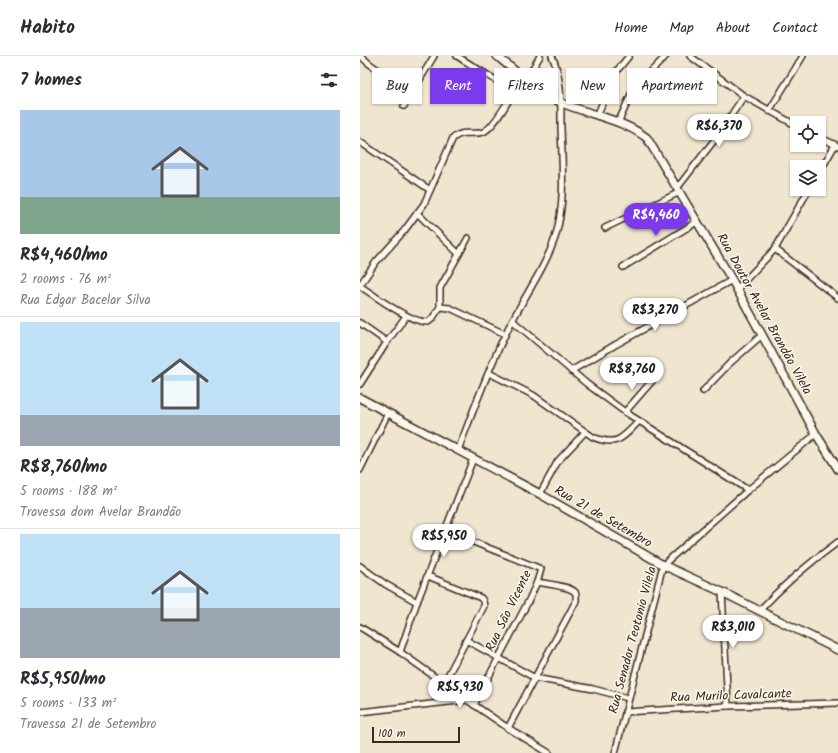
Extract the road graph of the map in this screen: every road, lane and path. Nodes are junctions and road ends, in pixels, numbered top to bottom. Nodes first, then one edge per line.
1 (434, 56) edge
2 (457, 56) edge
3 (497, 56) edge
4 (540, 56) edge
5 (552, 56) edge
6 (629, 56) edge
7 (666, 56) edge
8 (690, 56) edge
9 (803, 56) edge
10 (363, 57) edge
11 (376, 68) edge
12 (512, 68) edge
13 (531, 68) edge
14 (422, 75) edge
15 (494, 79) edge
16 (744, 96) junction
17 (558, 100) edge
18 (561, 102) junction
19 (505, 104) edge
20 (769, 110) junction
21 (597, 116) junction
22 (790, 122) edge
23 (618, 123) junction
24 (826, 140) edge
25 (360, 142) edge
26 (837, 146) edge
27 (826, 162) edge
28 (430, 190) junction
29 (679, 190) junction
30 (805, 196) edge
31 (417, 213) junction
32 (698, 221) junction
33 (605, 228) dead end
34 (468, 238) dead end
35 (775, 250) junction
36 (459, 254) junction
37 (623, 267) dead end
38 (732, 280) junction
39 (360, 286) edge
40 (737, 289) junction
41 (838, 298) edge
42 (440, 307) junction
43 (406, 316) junction
44 (513, 321) junction
45 (360, 323) edge
46 (505, 334) junction
47 (762, 335) junction
48 (387, 342) junction
49 (572, 371) junction
50 (489, 373) junction
51 (652, 381) dead end
52 (360, 384) edge
53 (704, 392) dead end
54 (360, 398) edge
55 (625, 412) junction
56 (388, 413) junction
57 (639, 421) junction
58 (585, 432) junction
59 (816, 434) junction
60 (458, 450) junction
61 (473, 459) junction
62 (838, 468) edge
63 (360, 470) edge
64 (748, 490) junction
65 (540, 494) junction
66 (446, 531) junction
67 (838, 542) edge
68 (662, 565) junction
69 (360, 566) edge
70 (428, 576) junction
71 (537, 582) junction
72 (722, 592) junction
73 (417, 602) junction
74 (759, 611) junction
75 (360, 627) edge
76 (466, 640) junction
77 (838, 650) edge
78 (400, 652) junction
79 (498, 657) junction
80 (536, 678) junction
81 (444, 683) junction
82 (628, 698) junction
83 (467, 700) junction
84 (838, 703) edge
85 (474, 704) junction
86 (728, 706) junction
87 (360, 712) edge
88 (625, 712) junction
89 (508, 728) junction
90 (549, 753) edge
91 (615, 753) edge

1 - 14 street
2 - 15 street
3 - 12 street
4 - 13 street
5 - 18 street
6 - 21 street
7 - 23 street
8 - 16 street
9 - 20 street
10 - 11 street
16 - 20 street
16 - 29 street
17 - 18 street
18 - 21 street
18 - 44 street
19 - 28 street
20 - 22 street
21 - 23 street
23 - 29 street, Rua Doutor Avelar Brandão Vilela
24 - 26 street
25 - 28 street
26 - 27 street
28 - 31 street
29 - 32 street, Rua Doutor Avelar Brandão Vilela
29 - 33 street
30 - 35 street
31 - 36 street
31 - 39 street
32 - 37 street
32 - 38 street, Rua Doutor Avelar Brandão Vilela
34 - 36 street
35 - 40 street
35 - 41 street
36 - 42 street
38 - 40 street, Rua Doutor Avelar Brandão Vilela
38 - 49 street
39 - 43 street
40 - 47 street, Rua Doutor Avelar Brandão Vilela
42 - 43 street
42 - 46 street
43 - 48 street
44 - 46 street
44 - 49 street
45 - 48 street
46 - 50 street
47 - 53 street
47 - 59 street, Rua Doutor Avelar Brandão Vilela
48 - 52 street
49 - 55 street
50 - 58 street
50 - 60 street
51 - 55 street
54 - 56 street, Rua 21 de Setembro
55 - 57 street
56 - 60 street, Rua 21 de Setembro
56 - 63 street
57 - 58 street
57 - 64 street
58 - 65 street
59 - 62 street, Rua Doutor Avelar Brandão Vilela
59 - 64 street, Rua Senador Teotonio Vilela
60 - 61 street, Rua 21 de Setembro
61 - 65 street, Rua 21 de Setembro
61 - 66 street
64 - 68 street, Rua Senador Teotonio Vilela
65 - 68 street, Rua 21 de Setembro
66 - 70 street
66 - 71 street, Rua São Vicente
67 - 74 street
68 - 72 street, Rua 21 de Setembro
68 - 82 street, Rua Senador Teotonio Vilela
69 - 73 street
70 - 73 street
70 - 76 street
71 - 79 street, Rua São Vicente
71 - 80 street
72 - 74 street, Rua 21 de Setembro
72 - 86 street
73 - 78 street
74 - 77 street, Rua 21 de Setembro
75 - 78 street
76 - 79 street
76 - 81 street
78 - 81 street
79 - 80 street
79 - 85 street, Rua São Vicente
80 - 82 street
80 - 89 street
81 - 83 street
82 - 88 street, Rua Senador Teotonio Vilela
83 - 85 street
83 - 87 street
84 - 86 street, Rua Murilo Cavalcante
85 - 89 street
86 - 88 street, Rua Murilo Cavalcante
88 - 91 street, Rua Senador Teotonio Vilela
89 - 90 street

